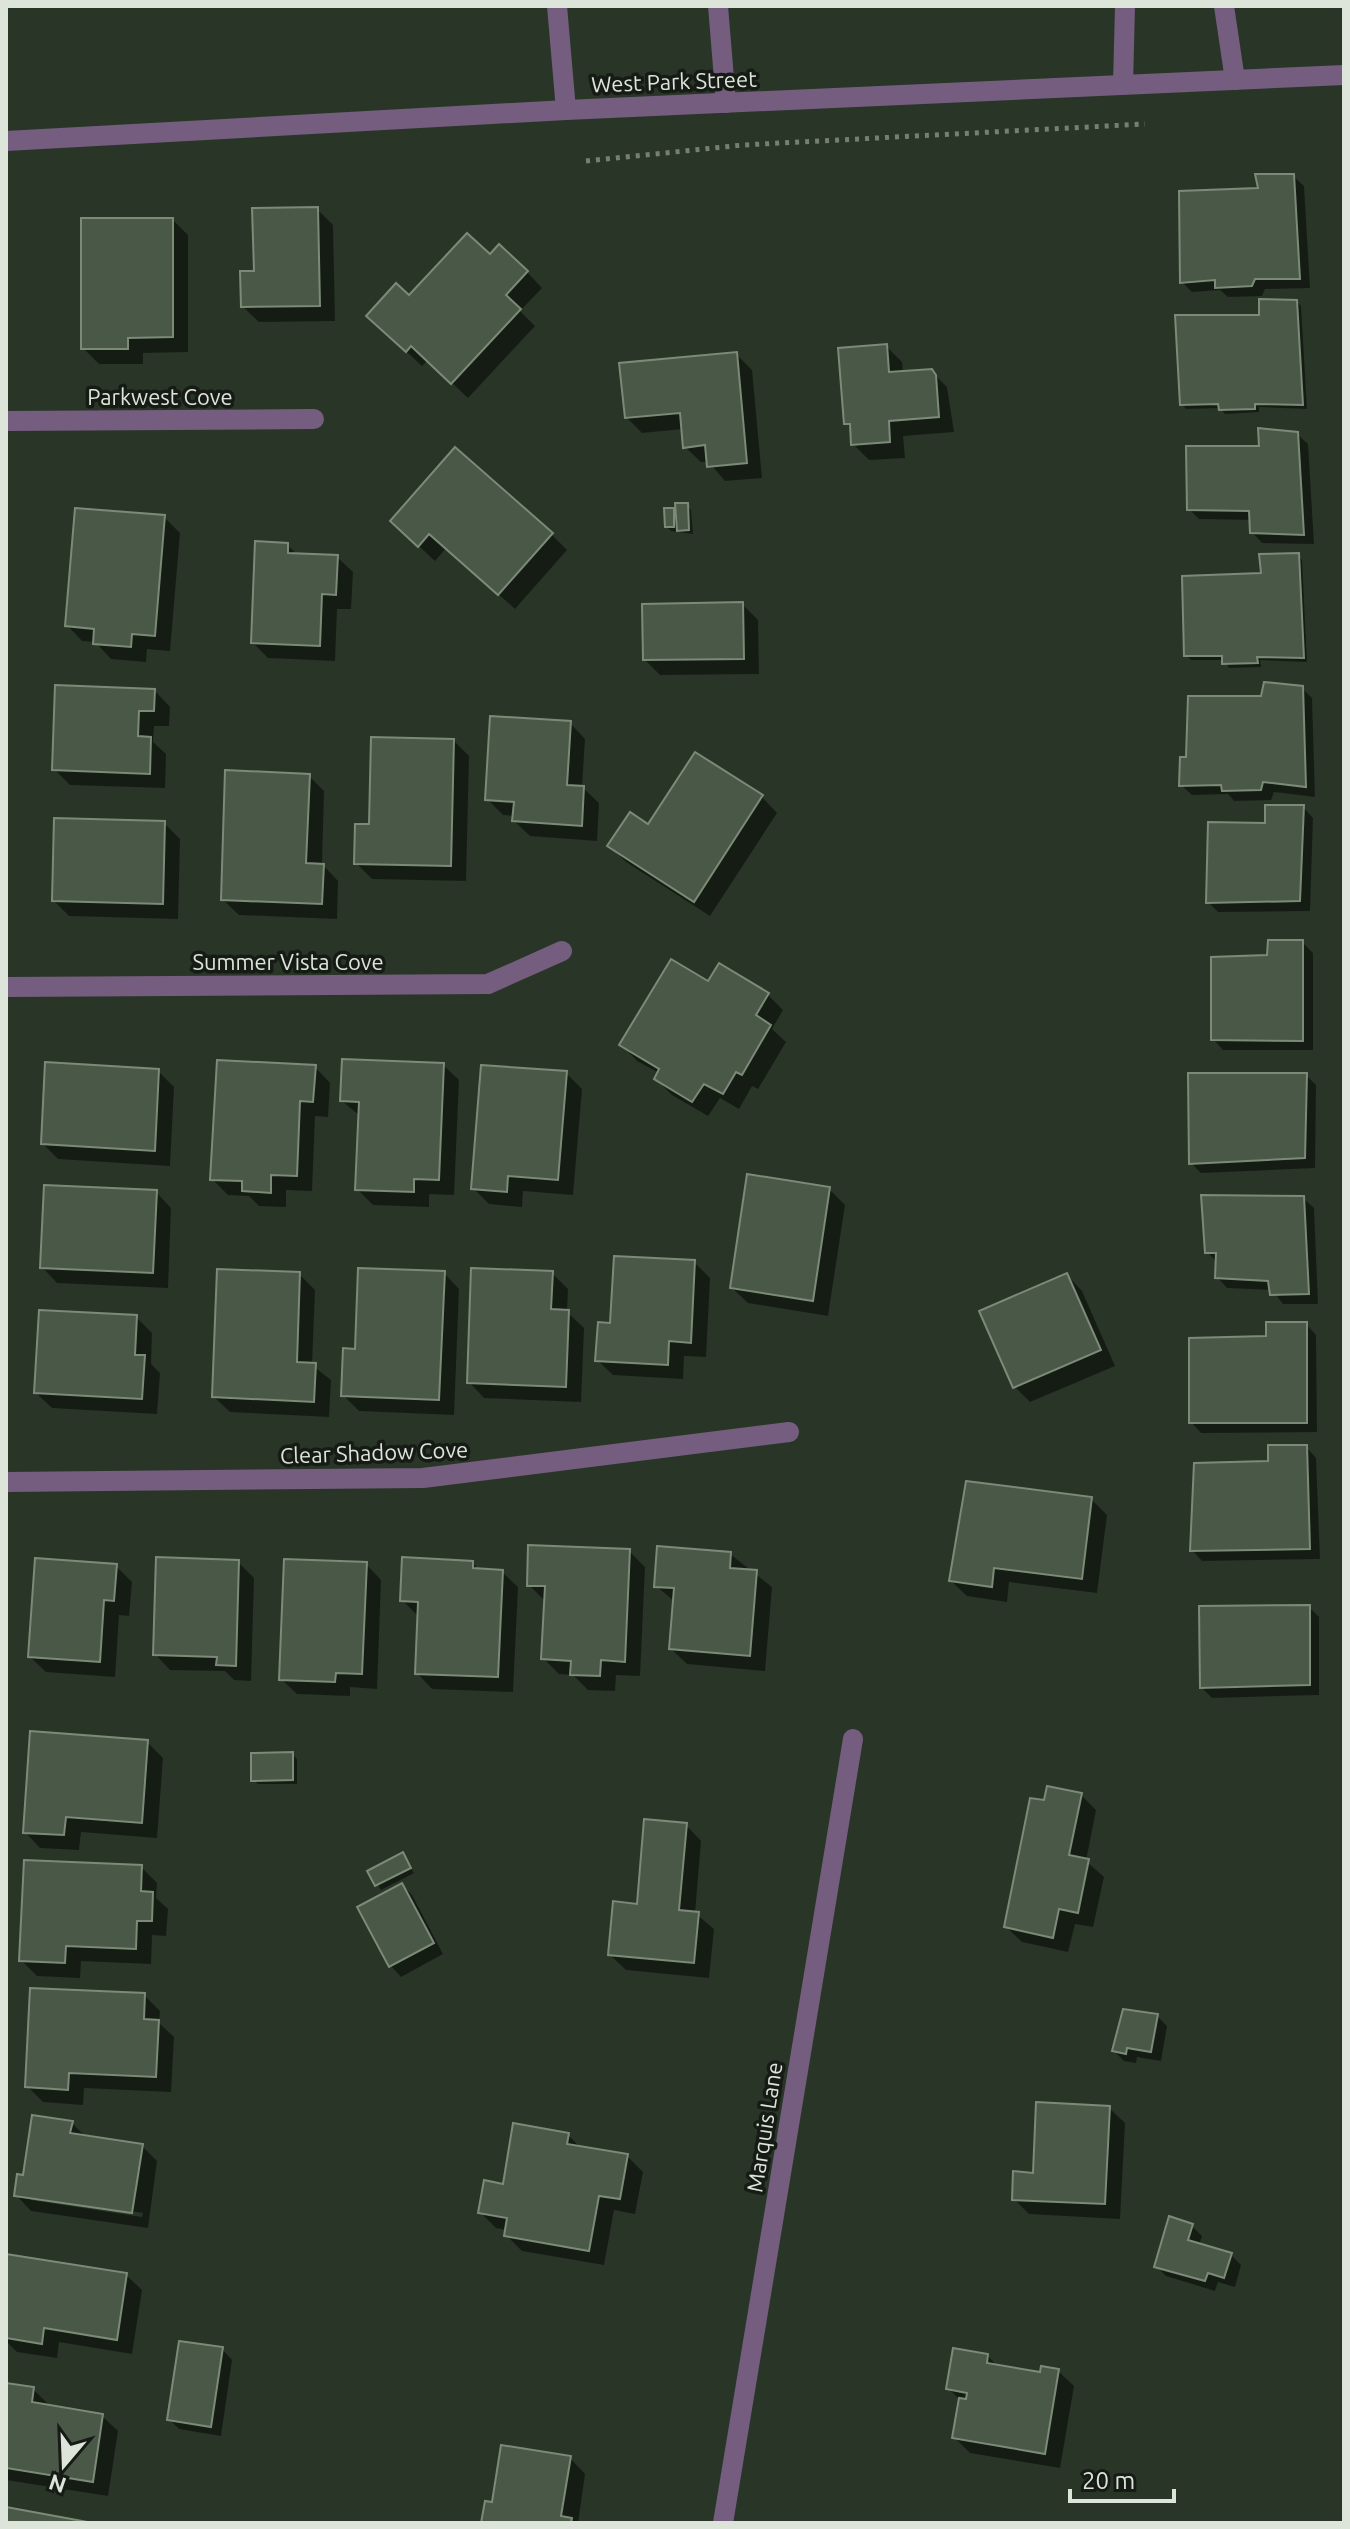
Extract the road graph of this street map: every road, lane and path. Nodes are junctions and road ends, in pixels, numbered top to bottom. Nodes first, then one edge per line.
1 (557, 6) edge
2 (718, 6) edge
3 (1125, 6) edge
4 (1224, 6) edge
5 (1344, 75) edge
6 (1235, 80) junction
7 (1123, 85) junction
8 (726, 103) junction
9 (566, 110) junction
10 (1145, 124) dead end
11 (6, 141) edge
12 (586, 161) dead end
13 (314, 419) dead end
14 (6, 421) edge
15 (562, 951) dead end
16 (6, 987) edge
17 (789, 1432) dead end
18 (6, 1482) edge
19 (853, 1739) dead end
20 (723, 2523) edge

1 - 9 street
2 - 8 street
3 - 7 street
4 - 6 street
5 - 6 street, West Park Street
6 - 7 street, West Park Street
7 - 8 street, West Park Street
8 - 9 street, West Park Street
9 - 11 street, West Park Street
10 - 12 path
13 - 14 street, Parkwest Cove
15 - 16 street, Summer Vista Cove
17 - 18 street, Clear Shadow Cove
19 - 20 street, Marquis Lane

